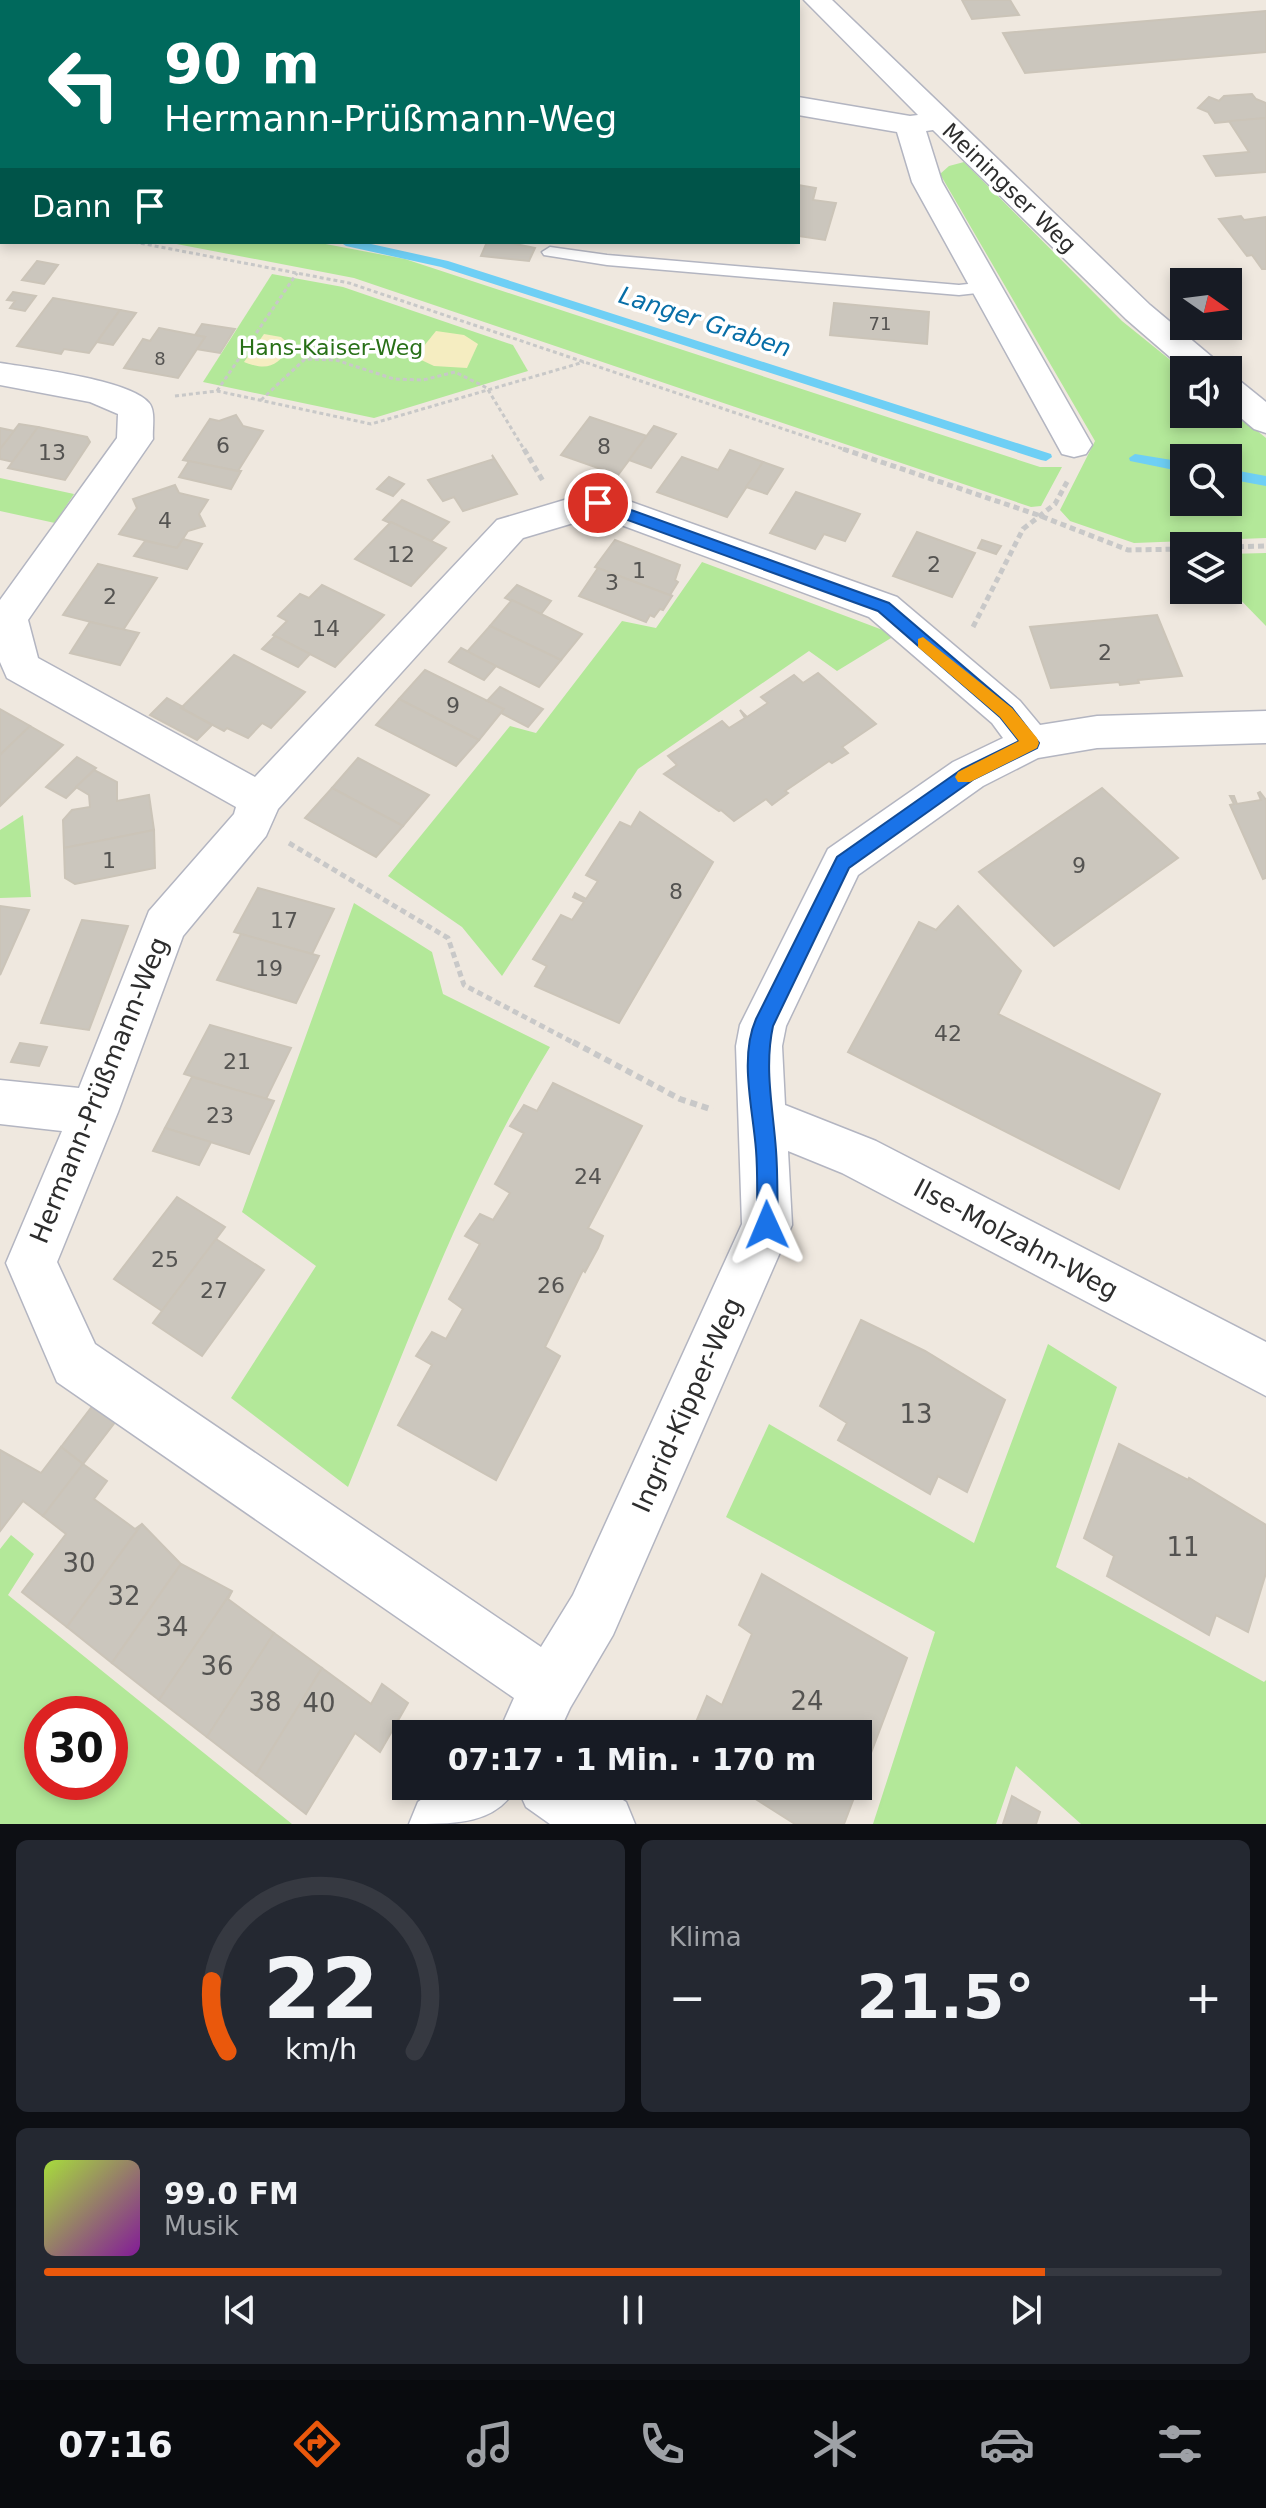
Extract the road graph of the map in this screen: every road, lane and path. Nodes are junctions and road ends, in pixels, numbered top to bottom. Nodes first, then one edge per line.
1 (817, 0) edge
2 (800, 106) edge
3 (924, 122) junction
4 (145, 244) edge
5 (550, 252) dead end
6 (297, 273) junction
7 (986, 287) junction
8 (1190, 356) edge
9 (585, 362) junction
10 (0, 374) edge
11 (487, 388) junction
12 (217, 391) junction
13 (261, 400) junction
14 (1242, 401) edge
15 (135, 408) junction
16 (1266, 421) edge
17 (1072, 459) joint
18 (563, 512) junction
19 (1038, 515) junction
20 (1266, 546) edge
21 (1242, 547) edge
22 (1170, 549) edge
23 (946, 663) junction
24 (1266, 727) edge
25 (1031, 743) junction
26 (255, 812) junction
27 (0, 1102) edge
28 (94, 1112) junction
29 (761, 1120) junction
30 (1266, 1370) edge
31 (549, 1687) junction
32 (534, 1720) edge
33 (470, 1800) edge
34 (568, 1800) edge
35 (440, 1824) edge
36 (604, 1824) edge

1 - 3 street, Meiningser Weg
2 - 3 street
3 - 7 street, Meiningser Weg
3 - 8 street, Meiningser Weg
4 - 6 path
5 - 7 lane
6 - 9 path
6 - 12 path
7 - 17 street, Meiningser Weg
9 - 11 path
9 - 19 path
10 - 15 street
11 - 13 path
11 - 13 path
11 - 18 path
12 - 13 path
12 - 15 path
14 - 16 street
15 - 26 street
17 - 19 path
18 - 23 street, Hermann-Prüßmann-Weg
18 - 26 street, Hermann-Prüßmann-Weg
19 - 22 path
19 - 23 path
20 - 21 path
23 - 25 street, Hermann-Prüßmann-Weg
24 - 25 street, Ingrid-Kipper-Weg
25 - 29 street, Ingrid-Kipper-Weg
26 - 28 street, Hermann-Prüßmann-Weg
26 - 29 path
27 - 28 street
28 - 31 street, Hermann-Prüßmann-Weg
29 - 30 street, Ilse-Molzahn-Weg
29 - 31 street, Ingrid-Kipper-Weg
31 - 32 street, Ingrid-Kipper-Weg
33 - 35 street
34 - 36 street

